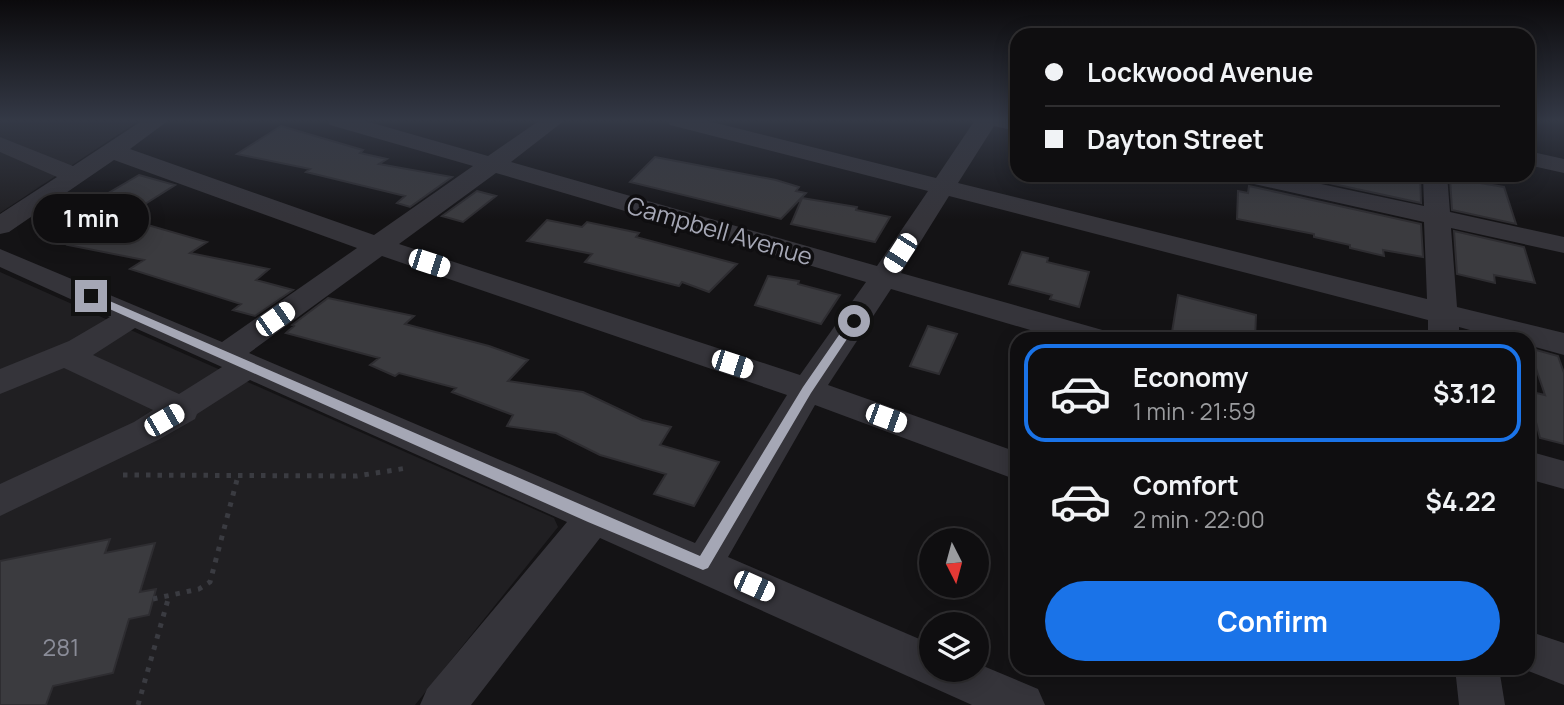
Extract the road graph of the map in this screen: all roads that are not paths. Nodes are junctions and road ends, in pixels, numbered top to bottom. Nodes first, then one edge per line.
1 (21, 153) edge
2 (109, 153) edge
3 (117, 153) edge
4 (449, 153) edge
5 (507, 153) edge
6 (808, 153) edge
7 (964, 153) edge
8 (1535, 160) edge
9 (490, 165) junction
10 (1564, 166) edge
11 (76, 176) junction
12 (1276, 182) edge
13 (1435, 182) edge
14 (942, 187) junction
15 (1438, 218) junction
16 (0, 226) edge
17 (1564, 245) edge
18 (378, 246) junction
19 (0, 257) edge
20 (885, 276) junction
21 (135, 315) junction
22 (1442, 326) edge
23 (1075, 332) edge
24 (1483, 332) edge
25 (1535, 340) edge
26 (1564, 344) edge
27 (66, 356) junction
28 (237, 360) junction
29 (0, 382) edge
30 (807, 390) junction
31 (183, 410) junction
32 (1010, 463) edge
33 (1535, 467) edge
34 (1564, 475) edge
35 (0, 501) edge
36 (593, 518) junction
37 (703, 564) junction
38 (1535, 654) edge
39 (919, 660) edge
40 (1564, 664) edge
41 (1478, 675) edge
42 (965, 682) edge
43 (999, 700) edge
44 (443, 705) edge
45 (1482, 705) edge

1 - 11 street
2 - 11 street
3 - 18 street
4 - 9 street, Campbell Avenue
5 - 9 street
6 - 14 street
7 - 14 street
8 - 10 street
9 - 18 street
9 - 20 street, Campbell Avenue
11 - 16 street
12 - 15 street
13 - 15 street
14 - 20 street
14 - 22 street
15 - 17 street
15 - 22 street
18 - 28 street
18 - 30 street
19 - 21 street
20 - 23 street, Campbell Avenue
20 - 30 street
21 - 27 street
21 - 28 street
22 - 24 street
25 - 26 street
27 - 29 street
27 - 31 street
28 - 31 street
28 - 36 street
30 - 32 street
30 - 37 street
31 - 35 street
33 - 34 street
36 - 37 street
36 - 44 street
37 - 39 street
38 - 40 street
41 - 45 street
42 - 43 street

